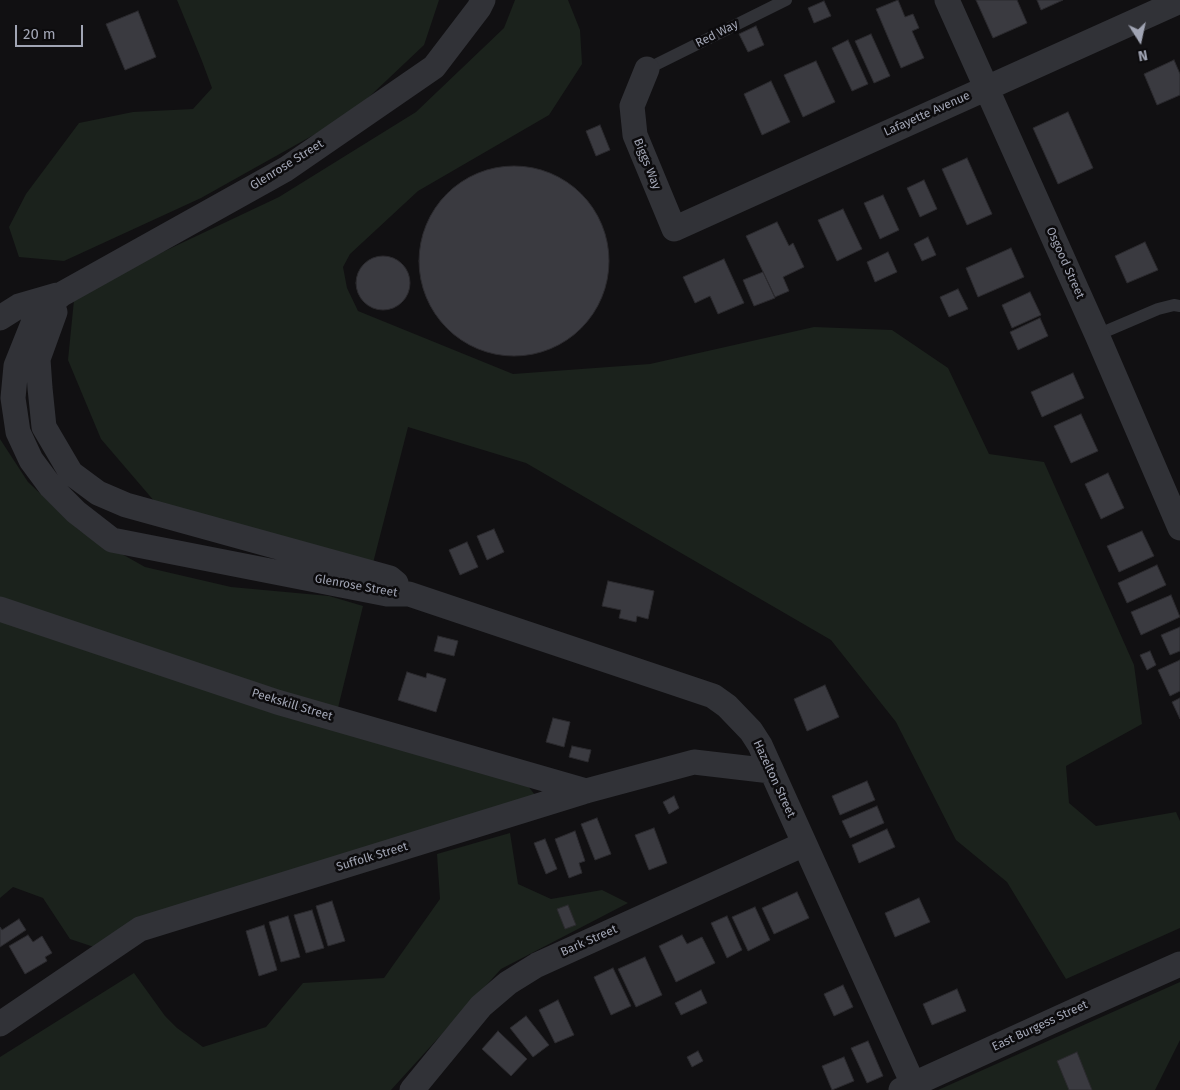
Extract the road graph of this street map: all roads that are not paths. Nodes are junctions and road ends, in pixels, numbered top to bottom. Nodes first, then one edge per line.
1 (483, 0) edge
2 (947, 0) edge
3 (780, 1) edge
4 (1180, 1) edge
5 (647, 69) joint
6 (987, 87) junction
7 (674, 229) joint
8 (62, 294) junction
9 (1180, 306) edge
10 (0, 318) edge
11 (1097, 335) junction
12 (0, 413) edge
13 (18, 432) junction
14 (1180, 528) edge
15 (409, 594) junction
16 (0, 609) edge
17 (770, 771) junction
18 (586, 791) junction
19 (804, 844) junction
20 (1180, 964) edge
21 (0, 1024) edge
22 (907, 1087) edge
23 (412, 1090) edge

1 - 8 street, Glenrose Street
2 - 6 street, Osgood Street
3 - 5 lane, Red Way
4 - 6 street, Lafayette Avenue
5 - 7 street, Biggs Way
6 - 7 street, Lafayette Avenue
6 - 11 street, Osgood Street
8 - 10 street
8 - 13 street, Glenrose Street
8 - 15 street, Glenrose Street
9 - 11 lane
11 - 14 street, Osgood Street
12 - 13 street
13 - 15 street, Glenrose Street
15 - 17 street, Hazelton Street
16 - 18 street, Peekskill Street
17 - 18 street, Suffolk Street
17 - 19 street, Hazelton Street
18 - 21 street, Suffolk Street
19 - 22 street, Hazelton Street
19 - 23 street, Bark Street
20 - 22 street, East Burgess Street

